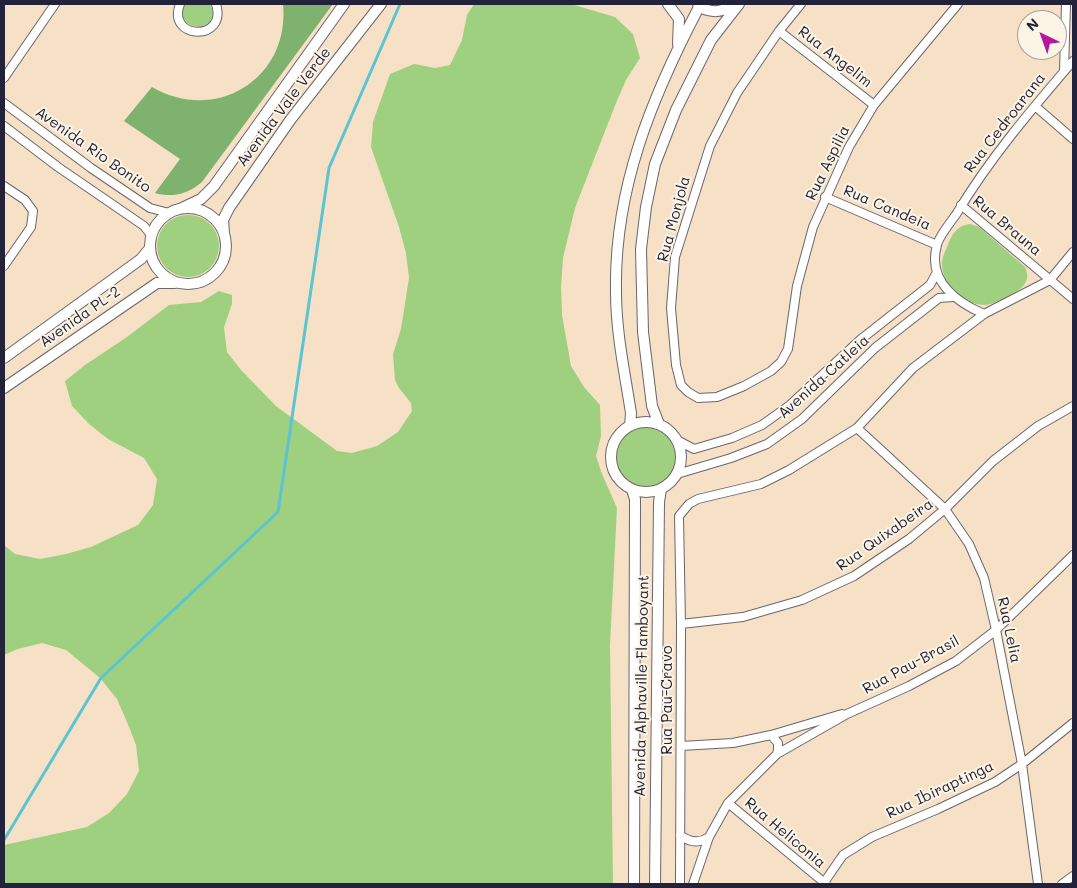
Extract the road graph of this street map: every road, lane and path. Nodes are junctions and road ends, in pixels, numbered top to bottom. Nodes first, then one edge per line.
1 (55, 4) edge
2 (180, 4) edge
3 (216, 4) edge
4 (344, 4) edge
5 (381, 4) edge
6 (668, 4) edge
7 (734, 4) edge
8 (739, 4) edge
9 (801, 4) edge
10 (958, 4) edge
11 (699, 5) edge
12 (1066, 7) edge
13 (1073, 17) edge
14 (779, 30) junction
15 (677, 53) junction
16 (1073, 61) edge
17 (1064, 72) junction
18 (4, 78) edge
19 (4, 103) edge
20 (874, 106) junction
21 (1035, 106) junction
22 (4, 126) edge
23 (1073, 139) edge
24 (4, 186) edge
25 (825, 197) junction
26 (962, 205) junction
27 (182, 208) junction
28 (169, 213) junction
29 (224, 233) junction
30 (151, 235) junction
31 (937, 245) junction
32 (150, 248) junction
33 (1073, 252) edge
34 (4, 266) edge
35 (937, 272) junction
36 (1050, 280) junction
37 (177, 283) junction
38 (953, 297) junction
39 (1073, 299) edge
40 (984, 314) junction
41 (4, 358) edge
42 (782, 362) joint
43 (4, 388) edge
44 (1073, 406) edge
45 (659, 424) junction
46 (630, 426) junction
47 (857, 428) junction
48 (677, 440) junction
49 (677, 474) junction
50 (661, 489) junction
51 (632, 490) junction
52 (945, 510) junction
53 (1073, 555) edge
54 (681, 624) junction
55 (996, 630) junction
56 (847, 714) junction
57 (1073, 723) edge
58 (771, 736) junction
59 (682, 746) junction
60 (777, 754) junction
61 (1022, 764) junction
62 (728, 804) junction
63 (680, 835) junction
64 (709, 838) junction
65 (1073, 876) edge
66 (634, 884) edge
67 (655, 884) edge
68 (680, 884) edge
69 (693, 884) edge
70 (824, 884) edge
71 (1038, 884) edge
72 (1062, 884) edge

1 - 18 street
2 - 3 street
4 - 27 street, Avenida Vale Verde
5 - 29 street, Avenida Vale Verde
6 - 15 street
7 - 11 street
8 - 45 street
9 - 14 street, Rua Monjola
10 - 20 street, Rua Aspilia
11 - 15 street
12 - 13 street
12 - 17 street
14 - 20 street, Rua Angelim
14 - 42 street, Rua Monjola
15 - 46 street
16 - 17 street, Rua Cedroarana
17 - 21 street, Rua Cedroarana
19 - 28 street, Avenida Rio Bonito
20 - 25 street, Rua Aspilia
21 - 23 street
21 - 26 street, Rua Cedroarana
22 - 30 street
24 - 34 street
25 - 31 street, Rua Candeia
25 - 42 street, Rua Aspilia
26 - 31 street, Rua Brauna
26 - 36 street, Rua Brauna
27 - 28 street
27 - 29 street
28 - 30 street
29 - 37 street
30 - 32 street
31 - 35 street
32 - 37 street
32 - 41 street, Avenida PL-2
33 - 36 street
35 - 38 street
35 - 48 street, Avenida Catleia
36 - 39 street, Rua Brauna
36 - 40 street
37 - 43 street, Avenida PL-2
38 - 40 street
38 - 49 street, Avenida Catleia
40 - 47 street
44 - 52 street, Rua Quixabeira
45 - 46 street
45 - 48 street
46 - 51 street
47 - 52 street, Rua Lelia
47 - 54 street, Rua Pau-Cravo
48 - 49 street
49 - 50 street
50 - 51 street
50 - 67 street, Avenida Alphaville Flamboyant
51 - 66 street, Avenida Alphaville Flamboyant
52 - 54 street, Rua Quixabeira
52 - 55 street, Rua Lelia
53 - 55 street, Rua Pau-Brasil
54 - 59 street, Rua Pau-Cravo
55 - 56 street, Rua Pau-Brasil
55 - 61 street, Rua Lelia
56 - 58 street, Rua Pau-Brasil
56 - 60 street, Rua Pau-Brasil
57 - 61 street, Rua Ibiraptinga
58 - 59 street, Rua Pau-Brasil
58 - 60 street
59 - 63 street, Rua Pau-Cravo
60 - 62 street, Rua Pau-Brasil
61 - 70 street, Rua Ibiraptinga
61 - 71 street, Rua Lelia
62 - 64 street, Rua Pau-Brasil
62 - 70 street, Rua Heliconia
63 - 64 street
63 - 68 street, Rua Pau-Cravo
64 - 69 street, Rua Pau-Brasil
65 - 72 street

